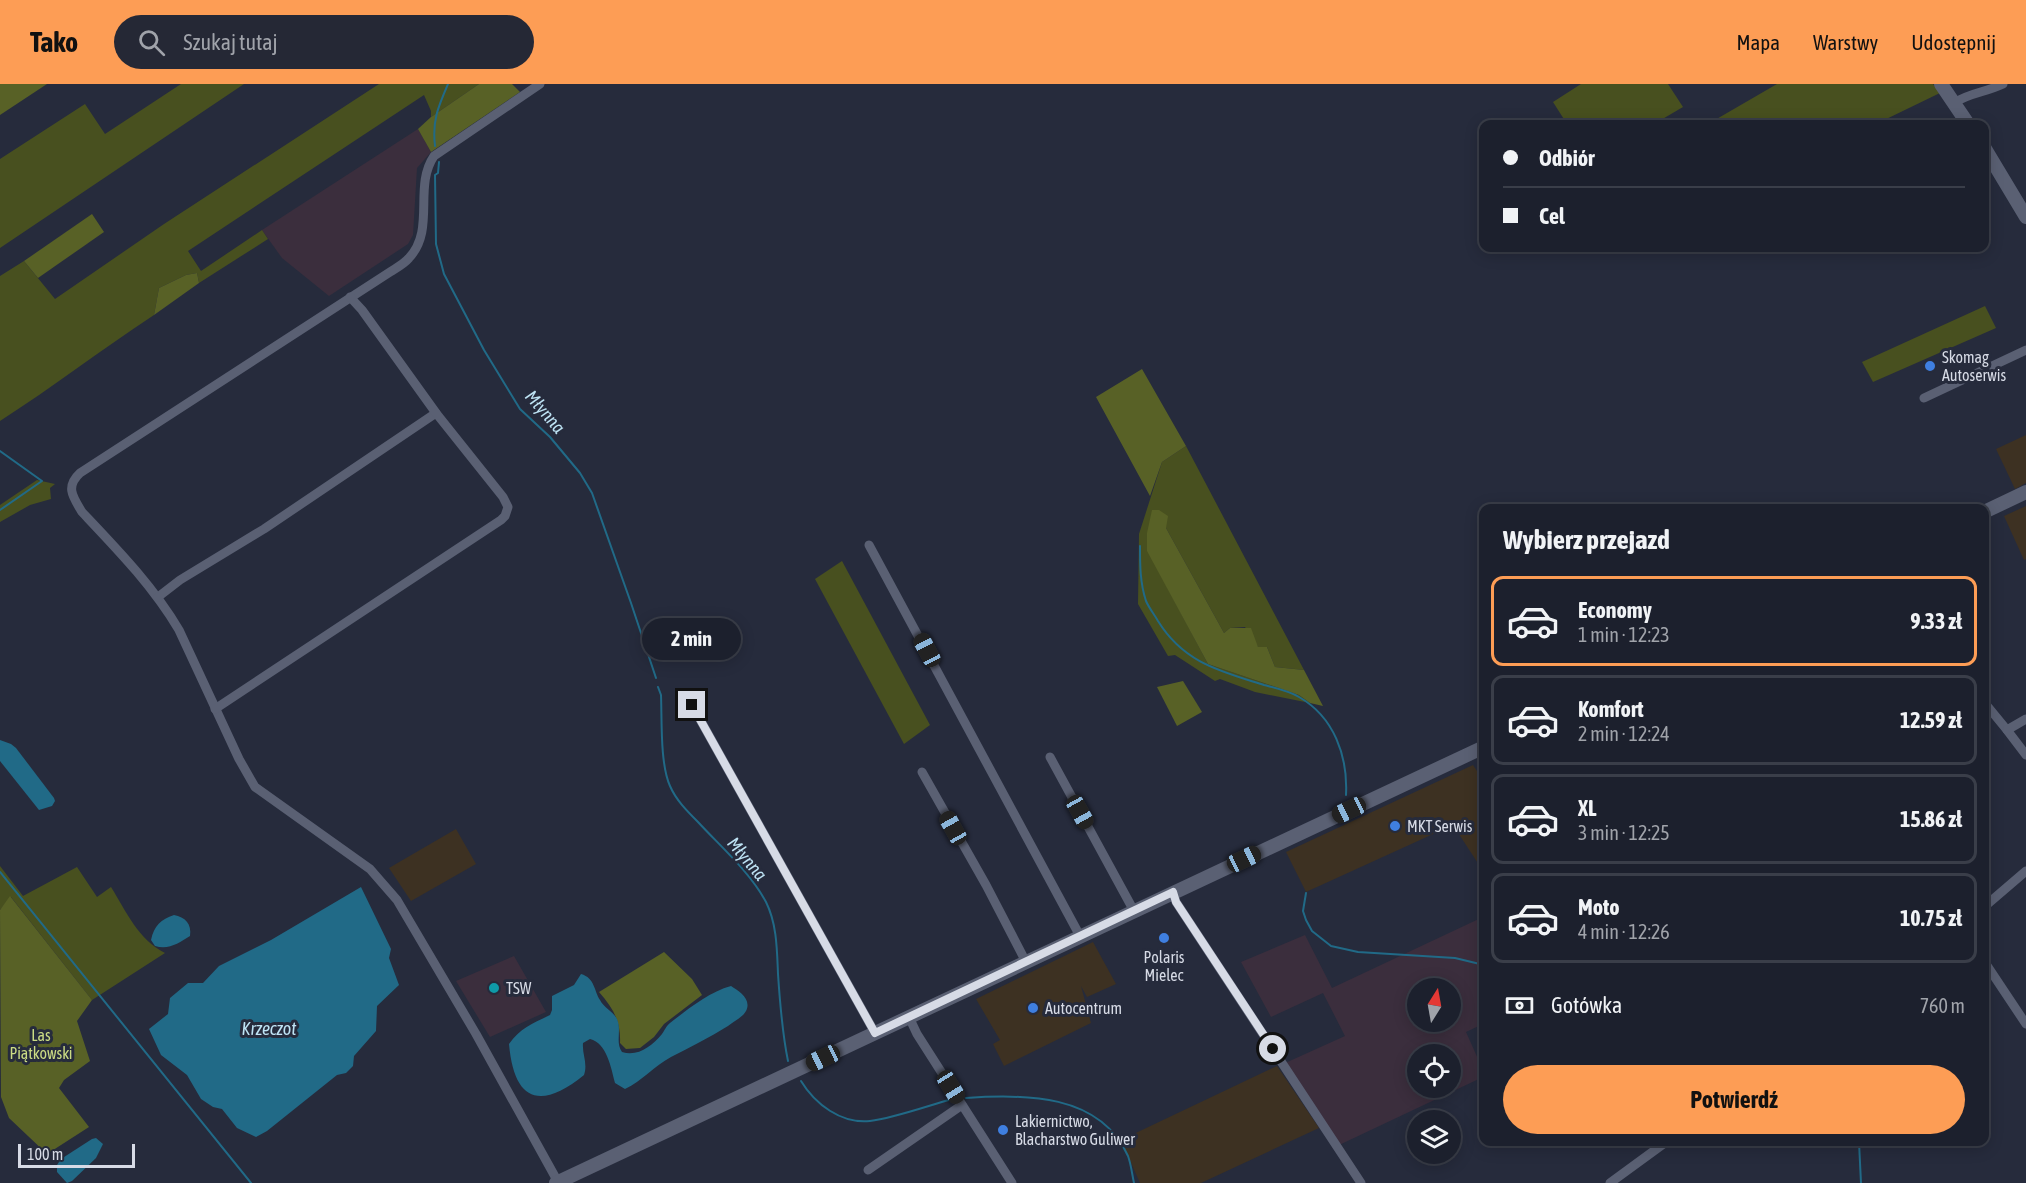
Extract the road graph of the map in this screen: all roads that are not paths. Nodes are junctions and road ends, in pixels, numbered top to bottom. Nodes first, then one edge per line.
1 (540, 84) edge
2 (1941, 84) edge
3 (2003, 84) edge
4 (1954, 103) junction
5 (1965, 120) edge
6 (1989, 155) edge
7 (2026, 217) edge
8 (350, 297) junction
9 (2026, 350) edge
10 (1924, 398) dead end
11 (436, 413) junction
12 (2026, 492) edge
13 (1989, 510) edge
14 (869, 545) dead end
15 (158, 597) junction
16 (692, 705) dead end
17 (1989, 708) edge
18 (215, 709) junction
19 (2026, 719) edge
20 (2007, 730) junction
21 (1479, 749) edge
22 (2026, 755) edge
23 (1050, 757) dead end
24 (922, 772) dead end
25 (2026, 871) edge
26 (1173, 892) junction
27 (1989, 903) edge
28 (1134, 911) junction
29 (1080, 936) junction
30 (1026, 962) junction
31 (1989, 968) edge
32 (909, 1017) junction
33 (2026, 1024) edge
34 (875, 1033) junction
35 (962, 1105) junction
36 (1661, 1146) edge
37 (867, 1170) dead end
38 (557, 1183) edge
39 (1012, 1183) edge
40 (1361, 1183) edge
41 (1610, 1183) edge

1 - 8 street
2 - 4 street
3 - 4 street
4 - 5 street
6 - 7 street
8 - 11 street
8 - 15 street
9 - 10 street
11 - 15 street
11 - 18 street
12 - 13 street
14 - 29 street
15 - 18 street
16 - 34 street
17 - 20 street
18 - 38 street
19 - 20 street
20 - 22 street
21 - 26 street
23 - 28 street
24 - 30 street
25 - 27 street
26 - 28 street
26 - 40 street
28 - 29 street
29 - 30 street
30 - 32 street
31 - 33 street
32 - 34 street
32 - 35 street
34 - 38 street
35 - 37 street
35 - 39 street
36 - 41 street

